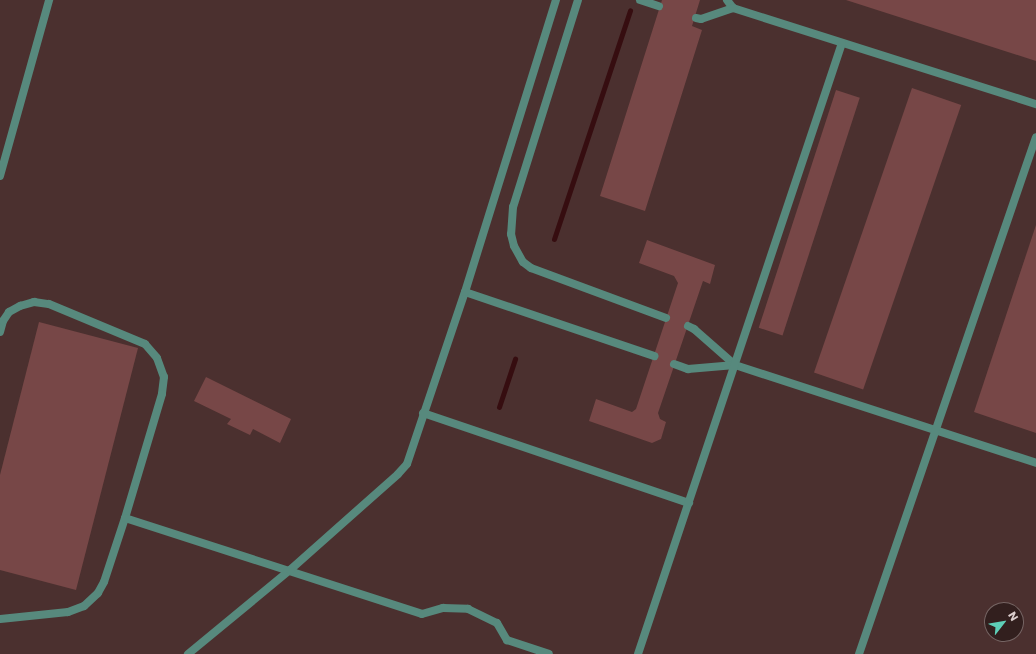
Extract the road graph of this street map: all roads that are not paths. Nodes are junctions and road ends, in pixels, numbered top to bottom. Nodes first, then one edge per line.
1 (49, 0) edge
2 (556, 0) edge
3 (578, 0) edge
4 (640, 0) edge
5 (728, 0) edge
6 (659, 6) dead end
7 (733, 8) junction
8 (696, 18) dead end
9 (842, 43) junction
10 (1036, 104) edge
11 (1036, 137) edge
12 (0, 176) edge
13 (464, 292) junction
14 (0, 310) edge
15 (9, 312) junction
16 (666, 318) dead end
17 (688, 326) dead end
18 (0, 332) edge
19 (654, 356) dead end
20 (674, 364) dead end
21 (735, 364) junction
22 (423, 412) junction
23 (935, 429) junction
24 (1036, 463) edge
25 (689, 503) junction
26 (125, 518) junction
27 (290, 570) junction
28 (0, 619) edge
29 (188, 654) edge
30 (549, 654) edge
31 (638, 654) edge
32 (859, 654) edge

1 - 12 street
2 - 13 street
3 - 16 street
4 - 6 street
5 - 7 street
7 - 8 street
7 - 9 street
9 - 10 street
9 - 21 street
11 - 23 street
13 - 19 street
13 - 22 street
14 - 15 street
15 - 18 street
15 - 26 street
17 - 21 street
20 - 21 street
21 - 23 street
21 - 25 street
22 - 25 street
22 - 27 street
23 - 24 street
23 - 32 street
25 - 31 street
26 - 27 street
26 - 28 street
27 - 29 street
27 - 30 street

